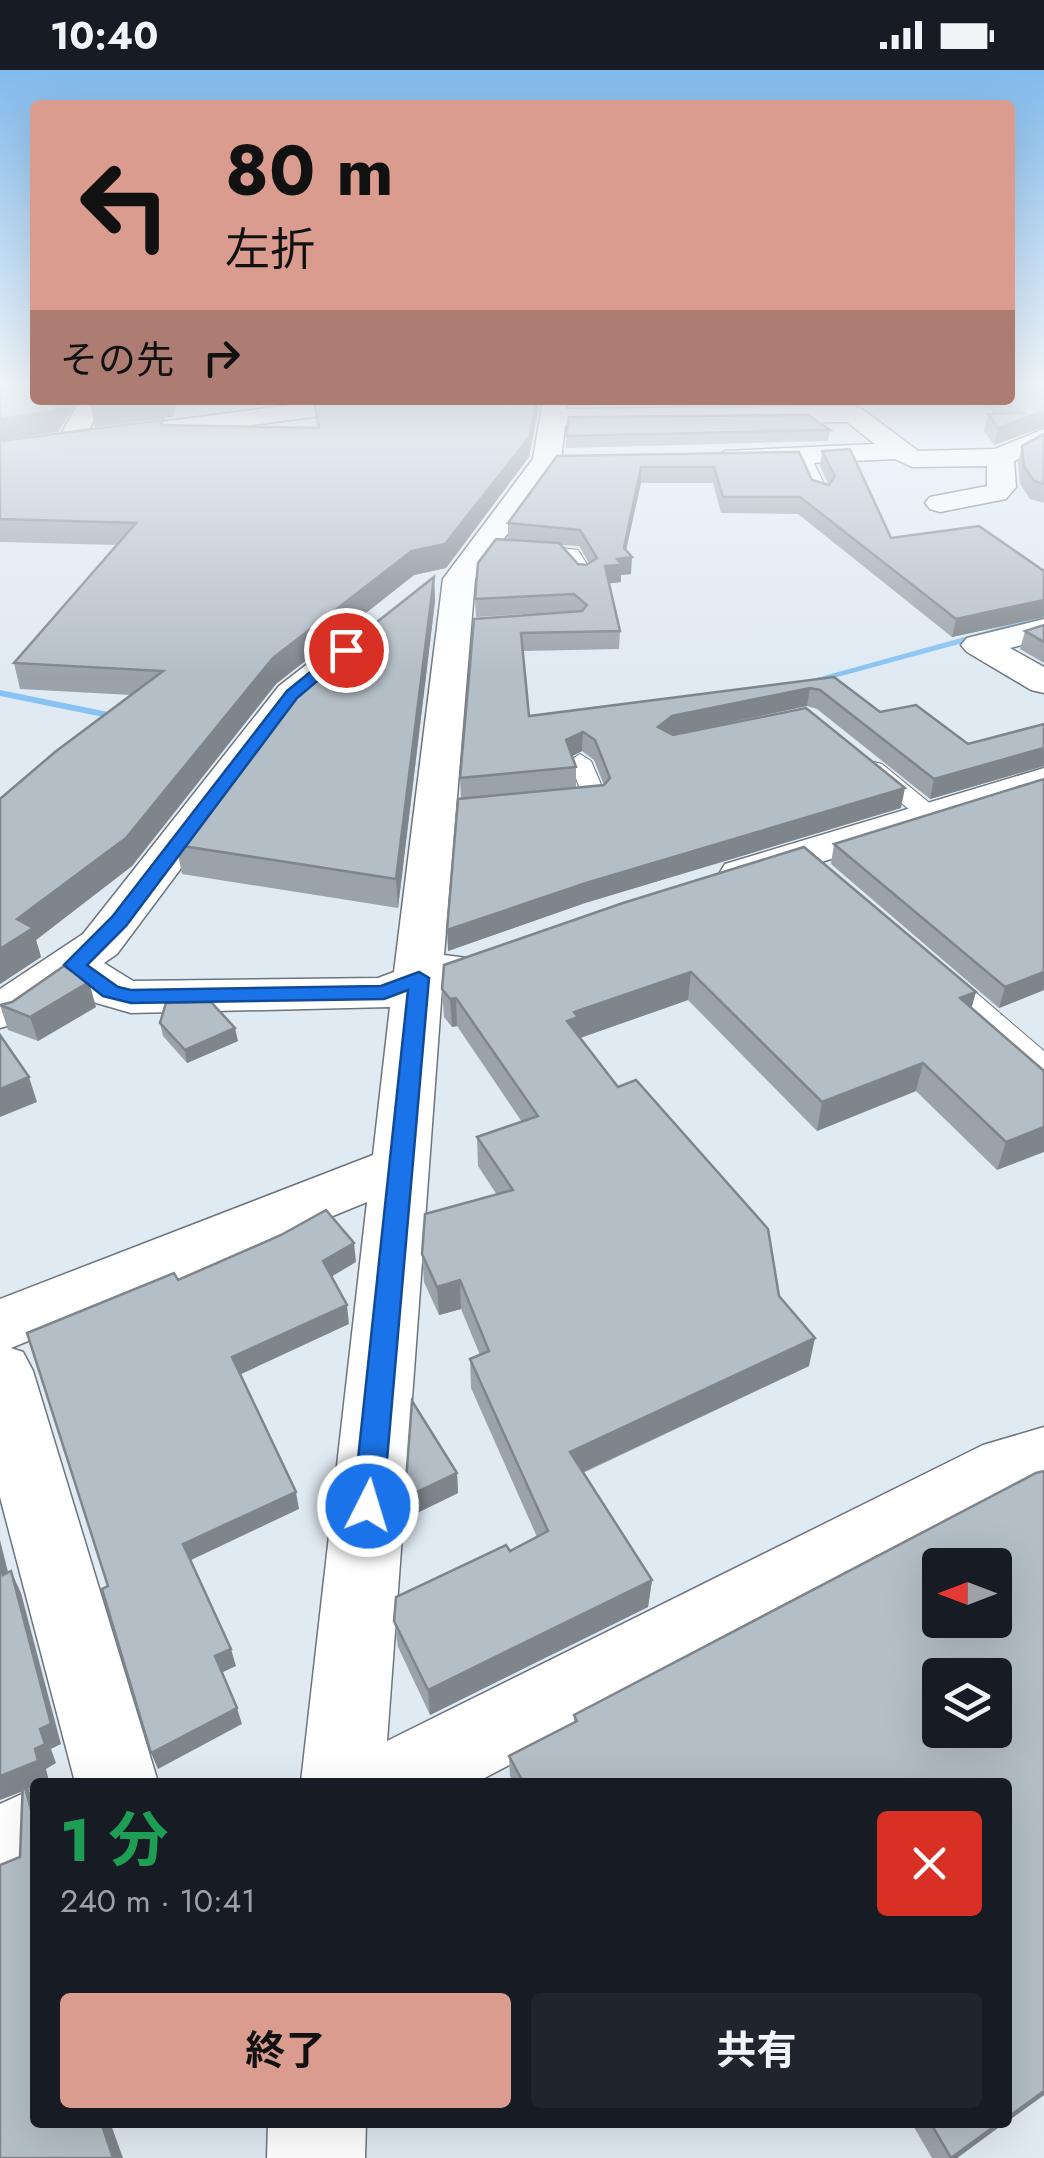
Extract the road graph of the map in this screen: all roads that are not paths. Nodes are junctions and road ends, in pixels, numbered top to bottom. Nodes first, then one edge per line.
1 (523, 480) edge
2 (815, 480) edge
3 (1002, 480) edge
4 (821, 494) edge
5 (940, 503) dead end
6 (584, 574) edge
7 (442, 600) junction
8 (1044, 629) edge
9 (1044, 682) edge
10 (854, 753) edge
11 (580, 761) dead end
12 (1044, 780) edge
13 (542, 801) edge
14 (930, 814) junction
15 (692, 890) edge
16 (492, 954) edge
17 (74, 965) junction
18 (929, 967) edge
19 (419, 978) junction
20 (0, 1012) edge
21 (1044, 1066) edge
22 (401, 1166) junction
23 (0, 1326) edge
24 (0, 1371) edge
25 (1044, 1457) edge
26 (115, 1778) edge
27 (342, 1778) edge
28 (401, 1778) edge
29 (30, 1834) edge
30 (0, 1851) edge
31 (318, 2128) edge
32 (316, 2158) edge

1 - 7 street
2 - 4 lane
3 - 5 street
6 - 7 lane
7 - 17 street
7 - 19 street
8 - 9 street
10 - 14 lane
11 - 13 lane
12 - 14 street
14 - 15 street
16 - 19 street
17 - 19 street
17 - 20 street
18 - 21 lane
19 - 22 street
22 - 23 street
22 - 27 street
24 - 26 street
25 - 28 street
29 - 30 street
31 - 32 street

